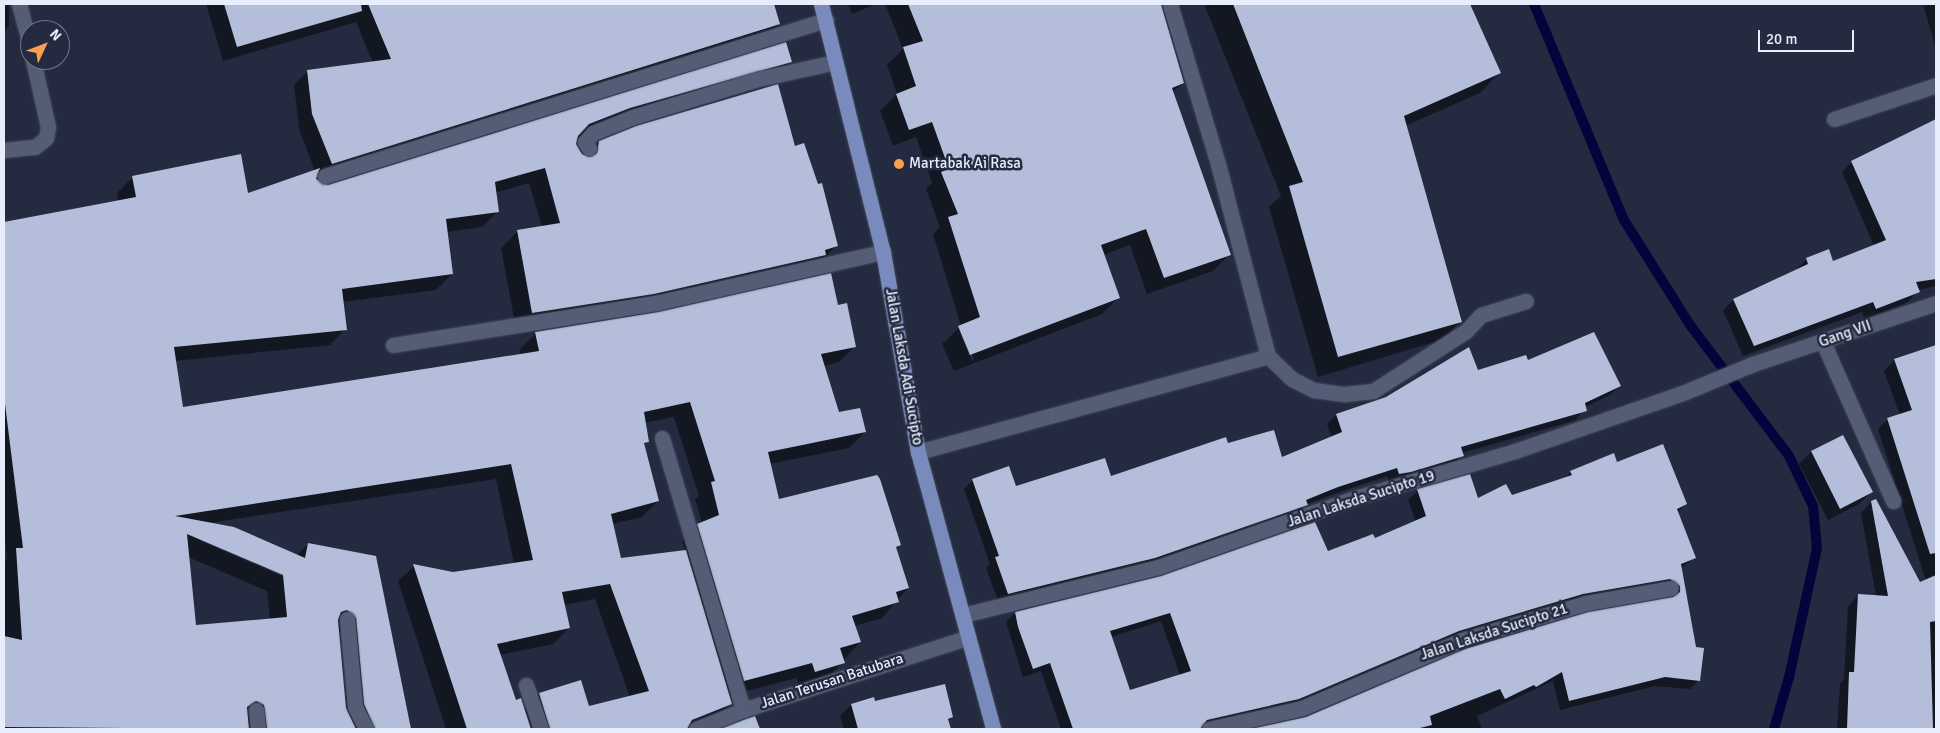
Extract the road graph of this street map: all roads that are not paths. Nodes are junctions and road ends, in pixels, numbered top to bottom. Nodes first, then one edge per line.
1 (19, 4) edge
2 (821, 4) edge
3 (1170, 4) edge
4 (23, 20) edge
5 (826, 20) junction
6 (831, 63) dead end
7 (35, 70) edge
8 (1936, 85) edge
9 (1834, 118) dead end
10 (589, 148) dead end
11 (4, 150) edge
12 (325, 176) dead end
13 (883, 252) junction
14 (1526, 301) dead end
15 (1936, 303) edge
16 (1823, 342) junction
17 (394, 345) dead end
18 (1268, 356) junction
19 (1753, 364) joint
20 (662, 438) dead end
21 (918, 452) junction
22 (1893, 501) dead end
23 (1671, 588) dead end
24 (963, 615) junction
25 (347, 619) dead end
26 (969, 636) junction
27 (526, 685) dead end
28 (256, 710) dead end
29 (743, 710) junction
30 (258, 729) edge
31 (366, 729) edge
32 (541, 729) edge
33 (696, 729) edge
34 (993, 729) edge
35 (1209, 729) edge

1 - 4 street
2 - 5 main road, Jalan Laksda Adi Sucipto
3 - 18 street
5 - 12 street
5 - 13 main road, Jalan Laksda Adi Sucipto
6 - 10 street
7 - 11 street
8 - 9 street
13 - 17 street
13 - 21 main road, Jalan Laksda Adi Sucipto
14 - 18 street
15 - 16 street, Gang VII
16 - 19 street, Gang VII
16 - 22 street
18 - 21 street
19 - 24 street, Jalan Laksda Sucipto 19
20 - 29 street
21 - 24 main road, Jalan Laksda Adi Sucipto
23 - 35 street, Jalan Laksda Sucipto 21
24 - 26 main road, Jalan Laksda Adi Sucipto
25 - 31 street
26 - 29 street, Jalan Terusan Batubara
26 - 34 main road, Jalan Laksda Adi Sucipto
27 - 32 street
28 - 30 street
29 - 33 street, Jalan Terusan Batubara

